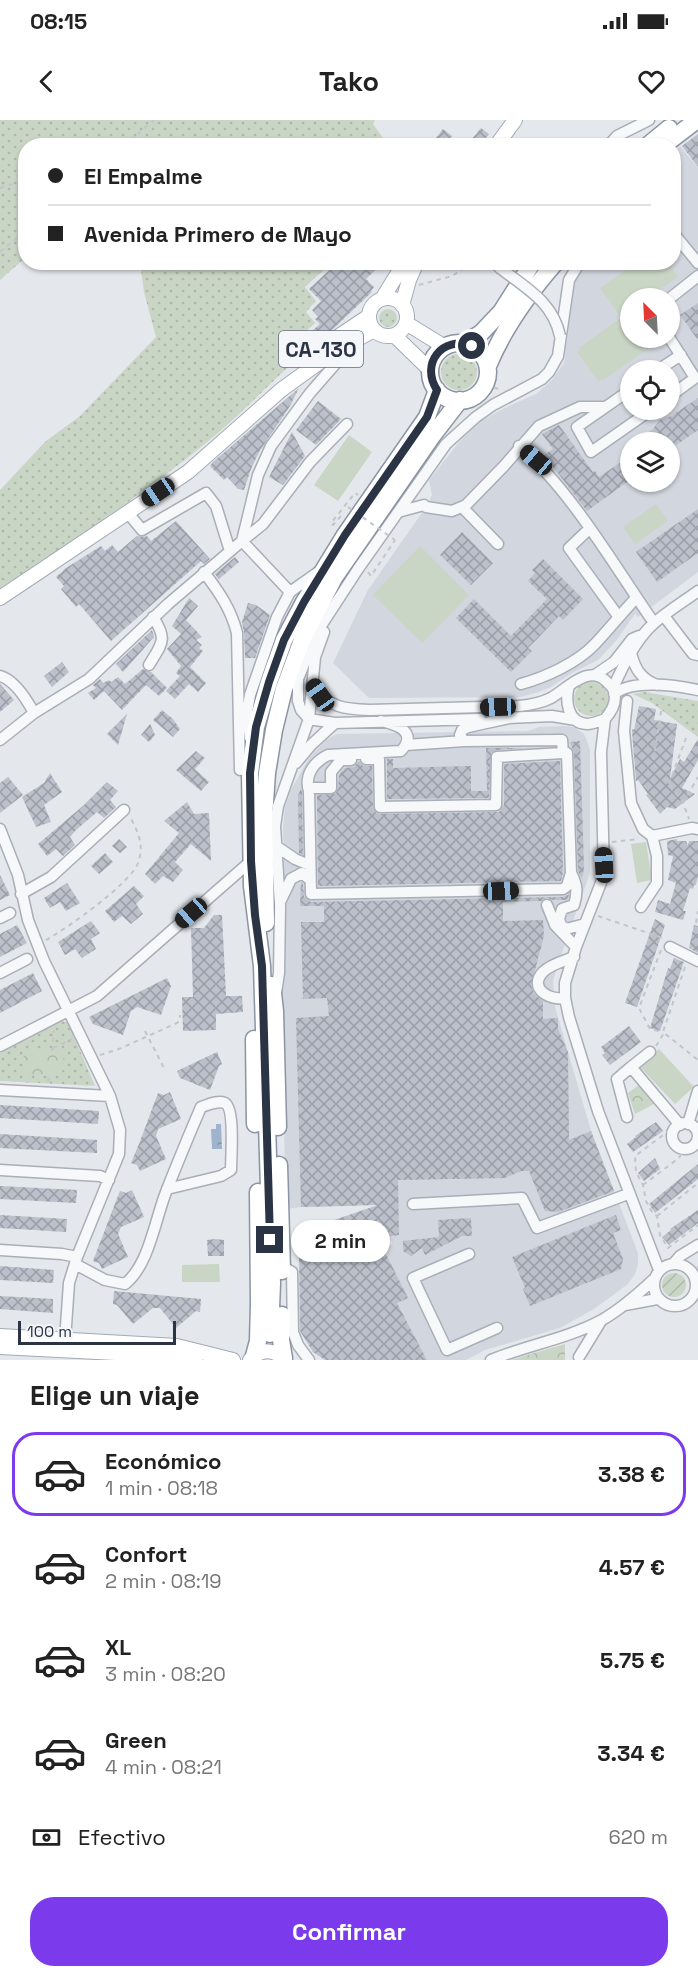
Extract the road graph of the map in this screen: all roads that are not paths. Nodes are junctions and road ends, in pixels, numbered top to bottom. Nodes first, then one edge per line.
1 (515, 120) edge
2 (649, 120) edge
3 (680, 120) edge
4 (698, 121) edge
5 (502, 138) edge
6 (615, 138) edge
7 (656, 138) edge
8 (674, 138) edge
9 (681, 139) edge
10 (681, 242) edge
11 (698, 263) edge
12 (400, 270) edge
13 (417, 270) edge
14 (506, 270) edge
15 (528, 270) edge
16 (550, 270) edge
17 (575, 270) edge
18 (698, 276) edge
19 (680, 290) edge
20 (382, 299) junction
21 (402, 305) junction
22 (369, 316) junction
23 (406, 323) junction
24 (374, 330) junction
25 (358, 332) junction
26 (394, 335) junction
27 (560, 336) junction
28 (465, 343) junction
29 (445, 347) junction
30 (676, 348) edge
31 (681, 355) junction
32 (332, 359) junction
33 (673, 360) edge
34 (488, 366) junction
35 (430, 370) junction
36 (680, 389) edge
37 (281, 390) junction
38 (437, 390) junction
39 (620, 397) edge
40 (460, 400) junction
41 (605, 407) junction
42 (553, 419) junction
43 (637, 420) edge
44 (347, 424) dead end
45 (577, 427) junction
46 (519, 446) junction
47 (417, 486) junction
48 (424, 505) junction
49 (462, 507) junction
50 (398, 512) junction
51 (128, 513) junction
52 (589, 529) junction
53 (242, 541) junction
54 (498, 544) dead end
55 (230, 550) junction
56 (323, 568) junction
57 (204, 572) junction
58 (698, 591) edge
59 (290, 592) junction
60 (0, 598) edge
61 (636, 598) junction
62 (333, 608) junction
63 (618, 616) junction
64 (664, 616) junction
65 (153, 618) junction
66 (650, 627) junction
67 (631, 653) junction
68 (698, 655) edge
69 (619, 663) junction
70 (150, 664) dead end
71 (637, 670) junction
72 (595, 675) junction
73 (0, 676) edge
74 (521, 684) dead end
75 (312, 685) junction
76 (657, 685) junction
77 (569, 686) junction
78 (698, 690) edge
79 (614, 691) junction
80 (627, 700) dead end
81 (34, 713) junction
82 (509, 718) junction
83 (309, 719) junction
84 (605, 719) junction
85 (381, 721) junction
86 (581, 722) junction
87 (335, 723) junction
88 (0, 740) edge
89 (464, 741) junction
90 (406, 745) junction
91 (252, 751) junction
92 (601, 752) junction
93 (563, 753) junction
94 (294, 765) junction
95 (240, 770) dead end
96 (309, 791) junction
97 (124, 810) road end
98 (695, 828) edge
99 (0, 829) edge
100 (652, 836) junction
101 (276, 846) junction
102 (11, 855) junction
103 (0, 861) edge
104 (251, 861) junction
105 (309, 865) junction
106 (571, 873) junction
107 (309, 879) junction
108 (21, 894) junction
109 (547, 905) dead end
110 (641, 907) dead end
111 (267, 909) junction
112 (585, 924) junction
113 (266, 937) junction
114 (667, 942) road end
115 (575, 952) junction
116 (27, 959) dead end
117 (693, 959) edge
118 (262, 966) junction
119 (0, 973) edge
120 (565, 998) junction
121 (68, 1011) junction
122 (275, 1011) junction
123 (0, 1046) edge
124 (650, 1053) dead end
125 (631, 1067) junction
126 (0, 1090) edge
127 (698, 1091) edge
128 (110, 1096) junction
129 (627, 1117) dead end
130 (684, 1124) junction
131 (697, 1145) edge
132 (0, 1170) edge
133 (109, 1180) junction
134 (167, 1189) junction
135 (628, 1194) junction
136 (413, 1204) dead end
137 (698, 1245) edge
138 (0, 1250) edge
139 (469, 1254) dead end
140 (76, 1261) junction
141 (674, 1263) junction
142 (282, 1266) junction
143 (696, 1272) edge
144 (656, 1275) junction
145 (696, 1295) edge
146 (657, 1299) junction
147 (625, 1305) junction
148 (601, 1321) junction
149 (497, 1328) dead end
150 (576, 1332) junction
151 (270, 1334) dead end
152 (0, 1336) edge
153 (0, 1347) edge
154 (64, 1350) edge
155 (123, 1357) edge
156 (252, 1358) edge
157 (579, 1358) edge
158 (190, 1359) edge
159 (285, 1359) edge
160 (233, 1360) edge
161 (309, 1360) edge
162 (491, 1360) edge

1 - 5 main road
2 - 6 street
3 - 7 highway
4 - 8 highway
4 - 9 street
10 - 11 street
12 - 20 main road, CA-130
13 - 21 main road
14 - 27 street, bridge
15 - 28 highway
16 - 34 highway
17 - 27 street
18 - 19 street
20 - 21 main road
20 - 22 main road, CA-130
21 - 23 main road
22 - 24 main road, CA-130
22 - 25 main road, CA-130
23 - 26 main road, CA-130
23 - 29 main road
24 - 25 main road, CA-130
24 - 26 main road, CA-130
25 - 32 main road, CA-130
25 - 37 main road, CA-130
26 - 35 main road
27 - 47 street
28 - 29 highway
28 - 34 highway
29 - 35 highway
30 - 31 street
31 - 33 street
31 - 36 street
32 - 37 main road, CA-130
32 - 53 street
34 - 40 highway
35 - 38 highway
37 - 51 main road, CA-130
38 - 40 highway
38 - 56 highway
39 - 41 street
40 - 111 highway
41 - 42 street
41 - 45 street
42 - 45 street
42 - 46 street
43 - 45 street
44 - 53 street
46 - 49 street
46 - 52 street
47 - 48 street
47 - 50 street
48 - 49 street
48 - 50 street
49 - 54 street
50 - 62 street
51 - 55 street
51 - 60 main road, CA-130
52 - 61 street
52 - 63 street
53 - 55 street
53 - 59 street
55 - 57 street
56 - 59 street
56 - 91 highway
57 - 65 street
57 - 95 street
58 - 64 street
59 - 91 street
61 - 63 street
61 - 66 street
62 - 75 street
62 - 83 street
63 - 74 street
64 - 66 street
64 - 68 street
65 - 70 street
65 - 81 street
66 - 67 street
66 - 69 street
67 - 69 street
67 - 71 street
69 - 71 street
69 - 72 street
69 - 79 street
71 - 76 street
72 - 77 street
72 - 79 street
73 - 81 street
75 - 77 street
75 - 83 street
76 - 78 street
76 - 79 street
77 - 86 street
79 - 84 street
80 - 100 street
81 - 88 street
82 - 85 street
82 - 86 street
82 - 89 street
83 - 87 street
83 - 94 street
84 - 86 street
84 - 92 street
85 - 87 street
85 - 90 street
86 - 92 street
87 - 94 street
89 - 90 street
89 - 93 street
90 - 96 street
91 - 104 highway
92 - 112 street
93 - 96 street
93 - 106 street
94 - 101 street
96 - 105 street
97 - 108 street
98 - 100 street
99 - 102 street
100 - 110 street
101 - 105 street
101 - 111 street
102 - 103 street
102 - 108 street
104 - 111 highway
104 - 121 street
105 - 107 street
106 - 107 street
106 - 112 street
107 - 111 street
108 - 121 street
109 - 115 street
111 - 113 highway
111 - 118 highway
111 - 122 street
111 - 156 highway
112 - 115 street
113 - 118 highway
113 - 122 highway
114 - 117 street
115 - 120 street
115 - 120 street
116 - 119 street
118 - 151 highway
120 - 135 street
121 - 123 street
121 - 128 street
122 - 142 highway
124 - 125 street
125 - 129 street
125 - 130 street
126 - 128 street
127 - 130 street
128 - 133 street
130 - 131 street
130 - 131 street
132 - 133 street
133 - 140 street
134 - 134 street
134 - 140 street
135 - 136 street
135 - 144 street
137 - 141 street
137 - 143 street
138 - 140 street
139 - 149 street
140 - 154 street
141 - 143 street
141 - 144 street
142 - 159 highway
142 - 161 street
143 - 145 street
144 - 146 street
144 - 147 street
145 - 146 street
146 - 147 street
147 - 148 street
148 - 150 street
148 - 157 street
150 - 157 street
150 - 162 street
152 - 154 main road
153 - 154 main road
154 - 155 main road
154 - 160 main road
155 - 158 main road
156 - 159 main road

